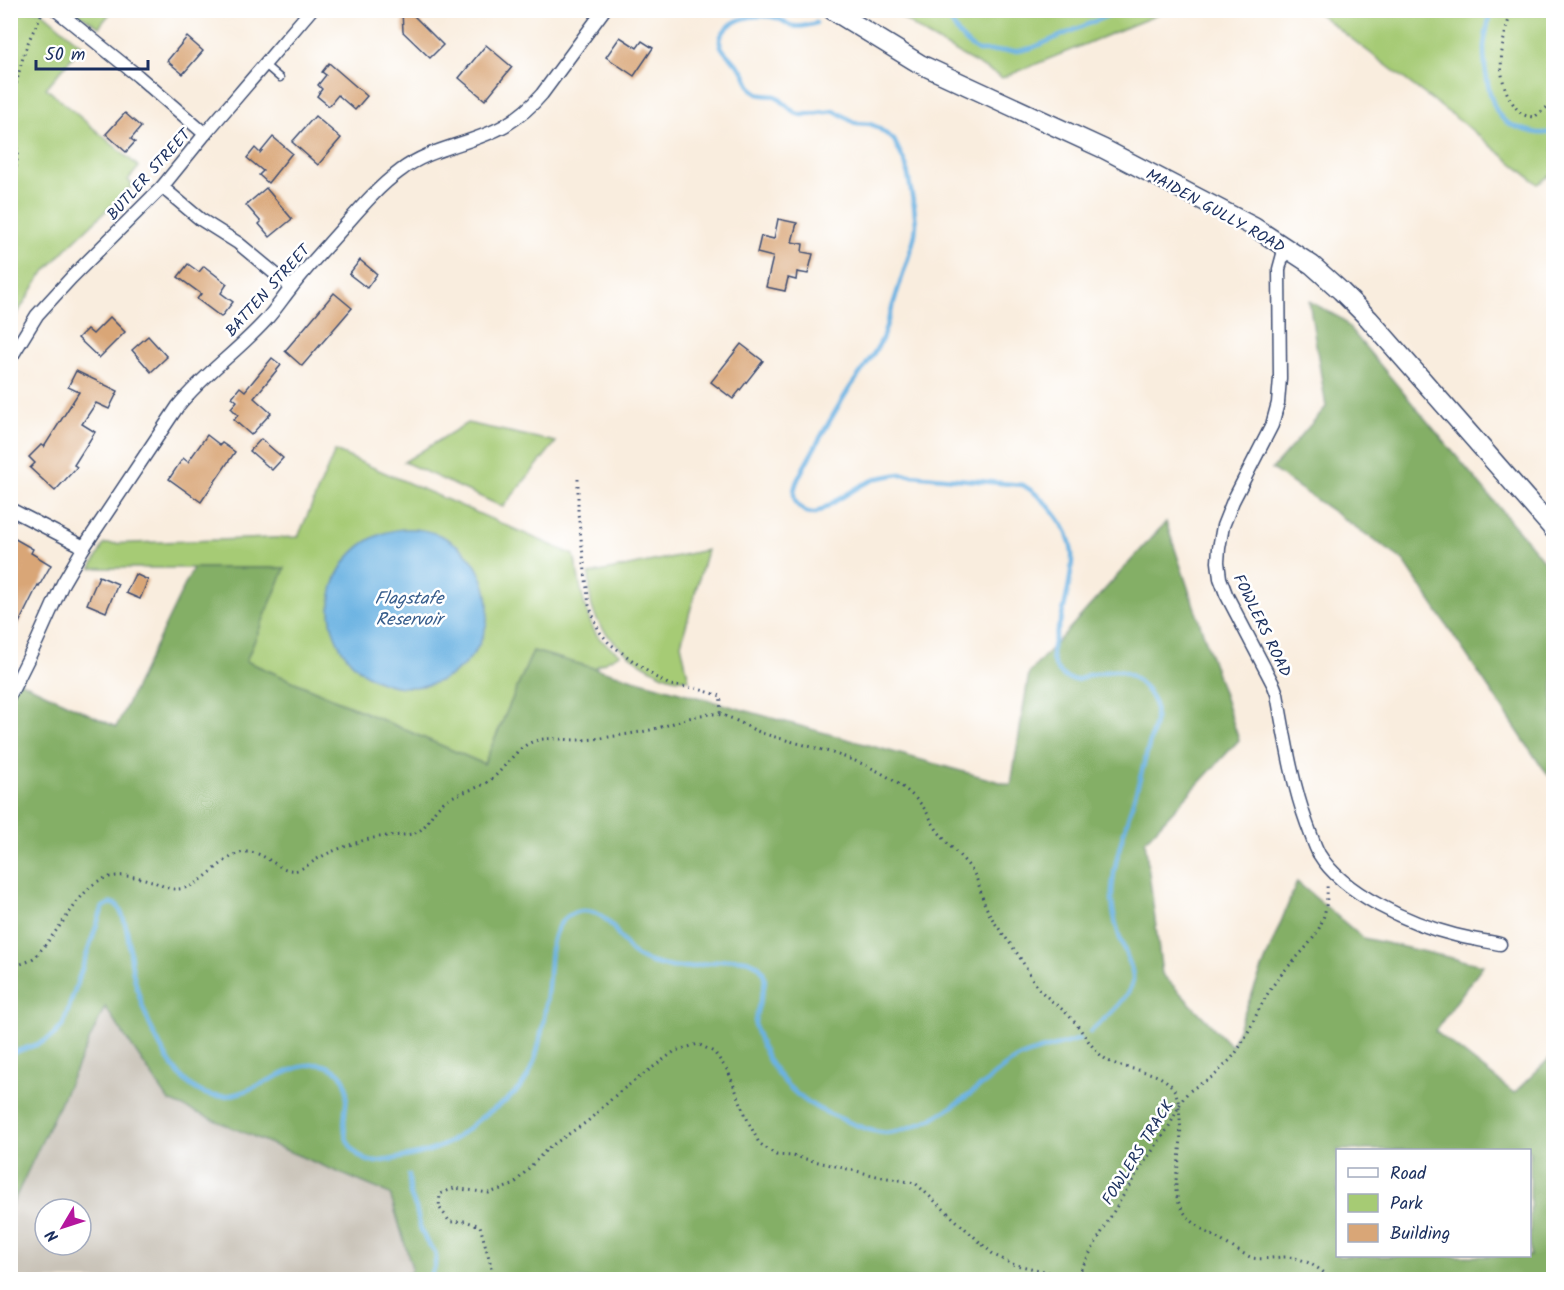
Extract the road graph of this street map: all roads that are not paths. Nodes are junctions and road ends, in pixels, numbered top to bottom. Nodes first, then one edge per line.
1 (56, 10) edge
2 (311, 10) edge
3 (604, 10) edge
4 (832, 10) edge
5 (265, 64) junction
6 (280, 78) dead end
7 (205, 135) junction
8 (162, 187) junction
9 (1285, 247) junction
10 (291, 287) junction
11 (10, 359) edge
12 (10, 509) edge
13 (1554, 530) edge
14 (84, 547) junction
15 (10, 695) edge
16 (1500, 944) dead end

1 - 7 street
2 - 5 street, BUTLER STREET
3 - 10 street, BATTEN STREET
4 - 9 street, MAIDEN GULLY ROAD
5 - 6 lane
5 - 7 street, BUTLER STREET
7 - 8 street, BUTLER STREET
8 - 10 street
8 - 11 street, BUTLER STREET
9 - 13 street, MAIDEN GULLY ROAD
9 - 16 street, FOWLERS ROAD
10 - 14 street, BATTEN STREET
12 - 14 street
14 - 15 street, BATTEN STREET

